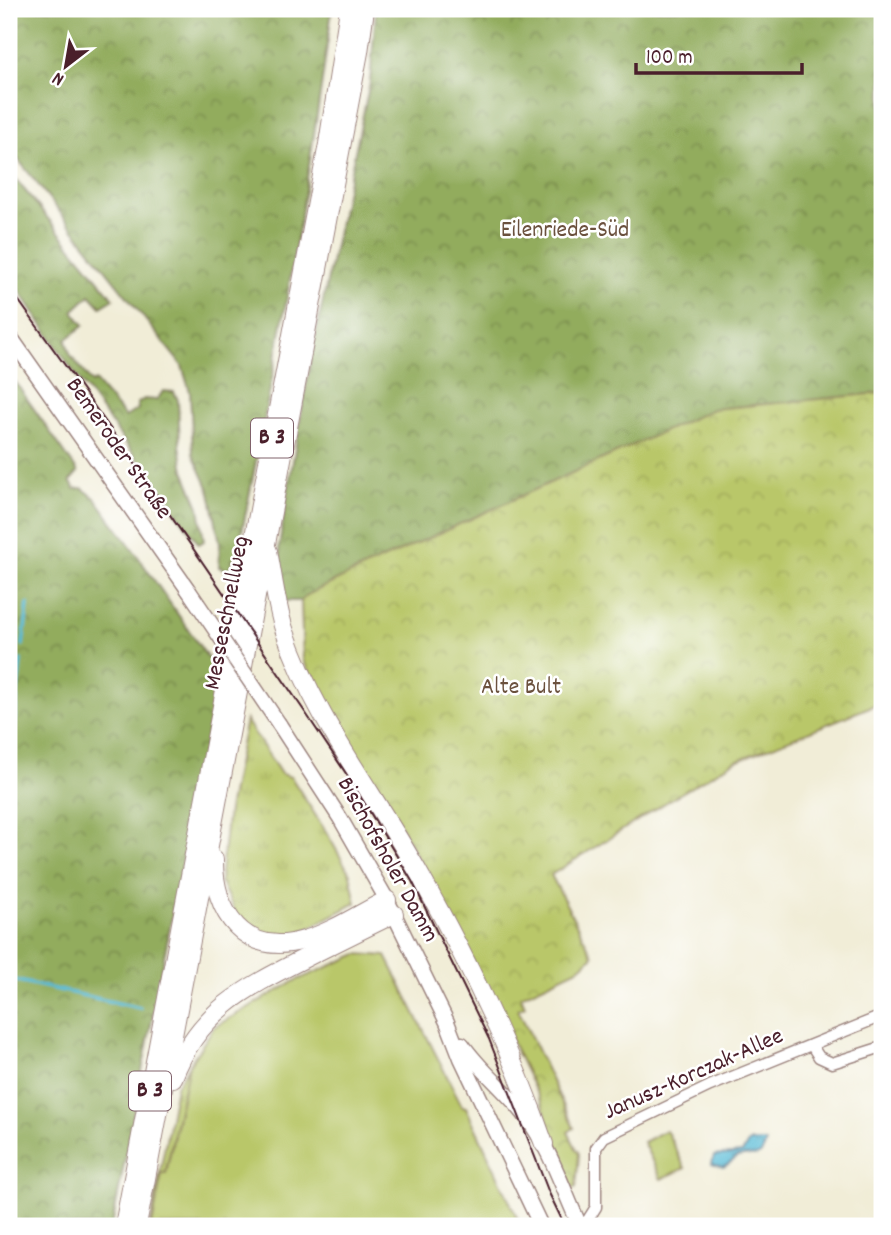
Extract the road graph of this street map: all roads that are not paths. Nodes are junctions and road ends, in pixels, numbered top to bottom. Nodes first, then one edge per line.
1 (349, 9) edge
2 (365, 9) edge
3 (9, 335) edge
4 (266, 540) junction
5 (279, 724) joint
6 (215, 810) junction
7 (390, 907) junction
8 (882, 1016) edge
9 (447, 1022) junction
10 (811, 1046) junction
11 (882, 1047) edge
12 (156, 1126) junction
13 (544, 1144) junction
14 (124, 1226) edge
15 (137, 1226) edge
16 (541, 1226) edge
17 (582, 1226) edge

1 - 14 highway, Messeschnellweg / B 3
2 - 4 highway, Messeschnellweg / B 3
3 - 5 main road, Bemeroder Straße, bridge
4 - 6 highway, Messeschnellweg / B 3
4 - 13 highway
5 - 7 main road, Bischofsholer Damm
6 - 7 highway
6 - 12 highway, Messeschnellweg / B 3
7 - 9 main road, Bischofsholer Damm
7 - 12 highway
8 - 10 street, Janusz-Korczak-Allee
9 - 13 main road, Bischofsholer Damm
9 - 16 main road, Bischofsholer Damm
10 - 11 street, Janusz-Korczak-Allee
10 - 17 street, Janusz-Korczak-Allee
12 - 15 highway, Messeschnellweg / B 3
13 - 17 main road, Bischofsholer Damm

